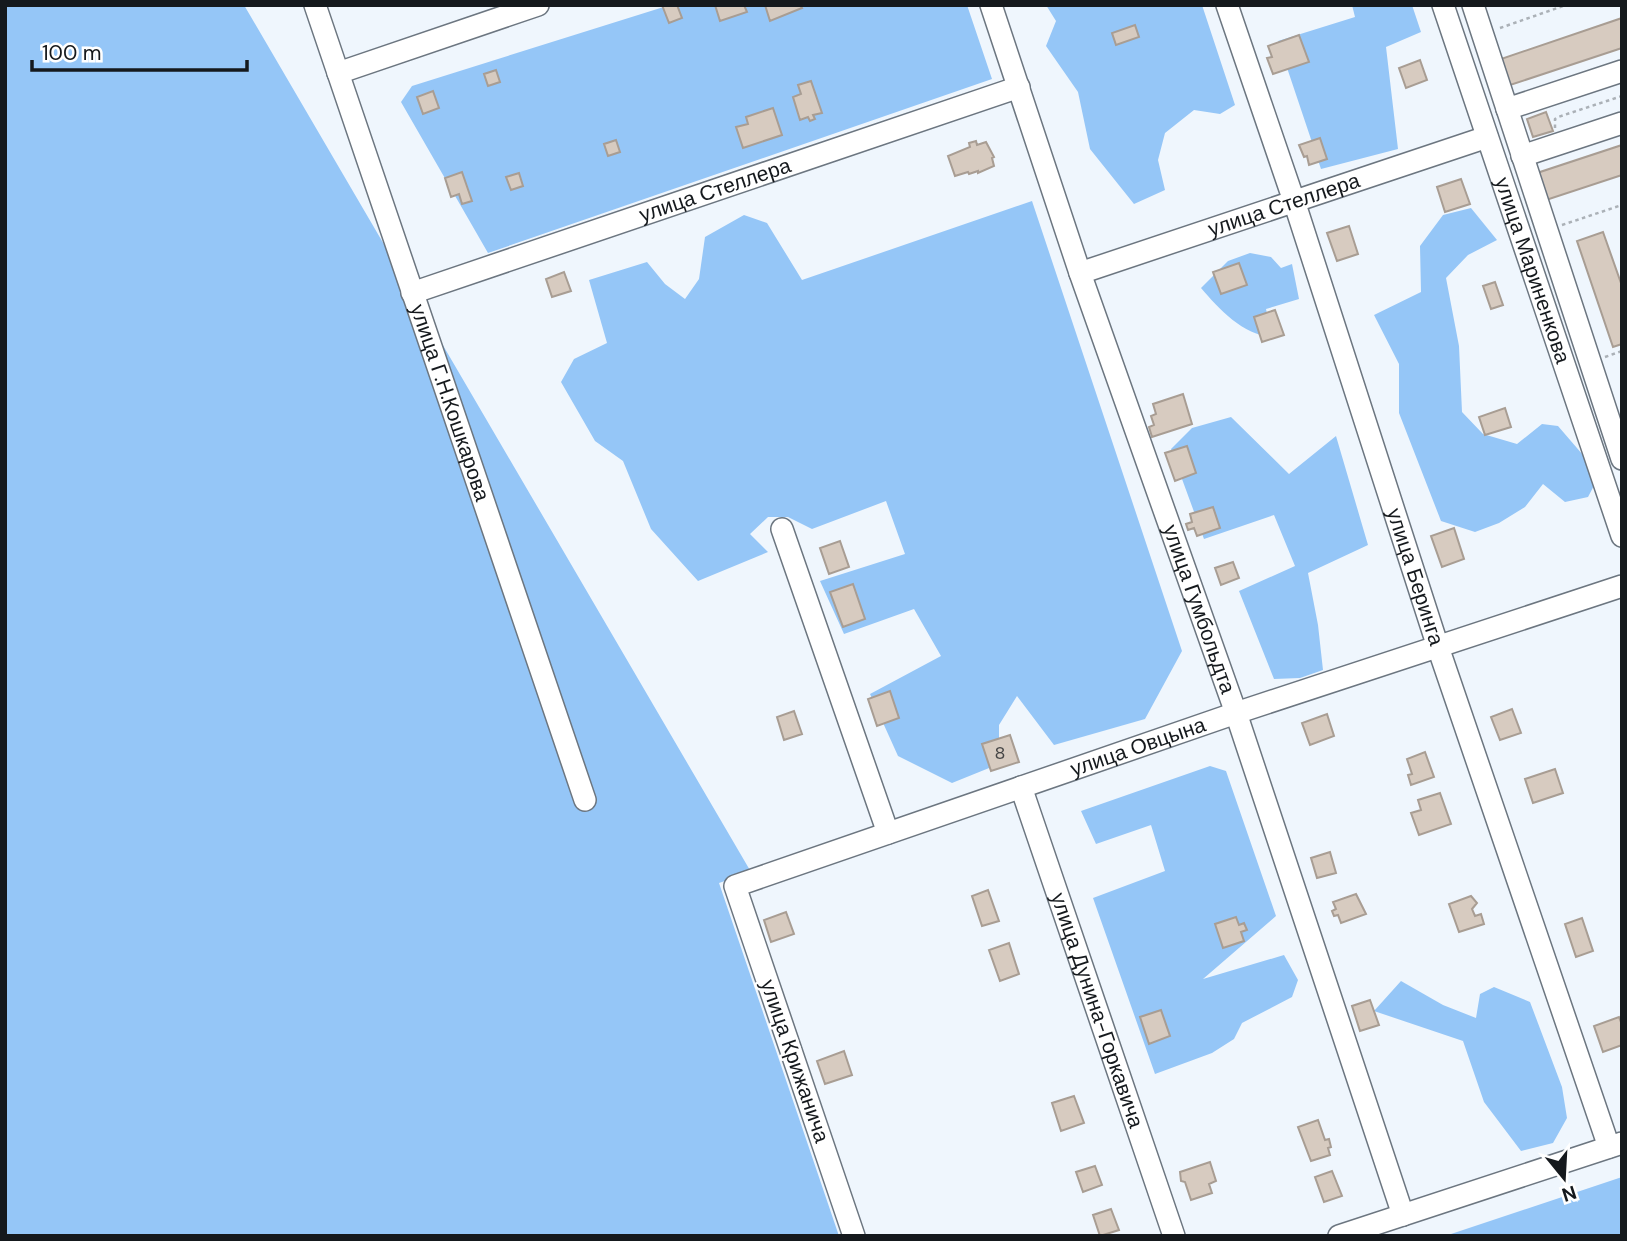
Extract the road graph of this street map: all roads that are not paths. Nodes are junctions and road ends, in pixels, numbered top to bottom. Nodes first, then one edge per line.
1 (315, 5) edge
2 (538, 5) edge
3 (991, 5) edge
4 (1227, 5) edge
5 (1443, 5) edge
6 (1473, 5) edge
7 (1622, 71) edge
8 (338, 73) junction
9 (1019, 87) junction
10 (1507, 109) junction
11 (1622, 123) edge
12 (1488, 137) junction
13 (1522, 156) junction
14 (1294, 201) junction
15 (1080, 272) junction
16 (412, 293) junction
17 (1622, 459) edge
18 (782, 529) dead end
19 (1622, 536) edge
20 (1622, 586) edge
21 (1438, 647) junction
22 (1236, 713) junction
23 (1021, 787) junction
24 (586, 800) dead end
25 (888, 833) junction
26 (735, 886) joint
27 (1616, 1145) edge
28 (1403, 1215) junction
29 (854, 1236) edge
30 (1174, 1236) edge
31 (1339, 1236) edge

1 - 8 street, улица Г.Н.Кошкарова
2 - 8 street
3 - 9 street, улица Гумбольдта
4 - 14 street, улица Беринга
5 - 12 street, улица Мариненкова
6 - 10 street
7 - 10 street
8 - 16 street, улица Г.Н.Кошкарова
9 - 15 street, улица Гумбольдта
9 - 16 street, улица Стеллера
10 - 13 street
11 - 13 street
12 - 14 street, улица Стеллера
12 - 19 street, улица Мариненкова
13 - 17 street
14 - 15 street, улица Стеллера
14 - 21 street, улица Беринга
15 - 22 street, улица Гумбольдта
16 - 24 street, улица Г.Н.Кошкарова
18 - 25 street
20 - 21 street, улица Овцына
21 - 22 street, улица Овцына
21 - 27 street, улица Беринга
22 - 23 street, улица Овцына
22 - 28 street, улица Гумбольдта
23 - 25 street, улица Овцына
23 - 30 street, улица Дунина-Горкавича
25 - 26 street, улица Овцына
26 - 29 street, улица Крижанича
27 - 28 street
28 - 31 street

